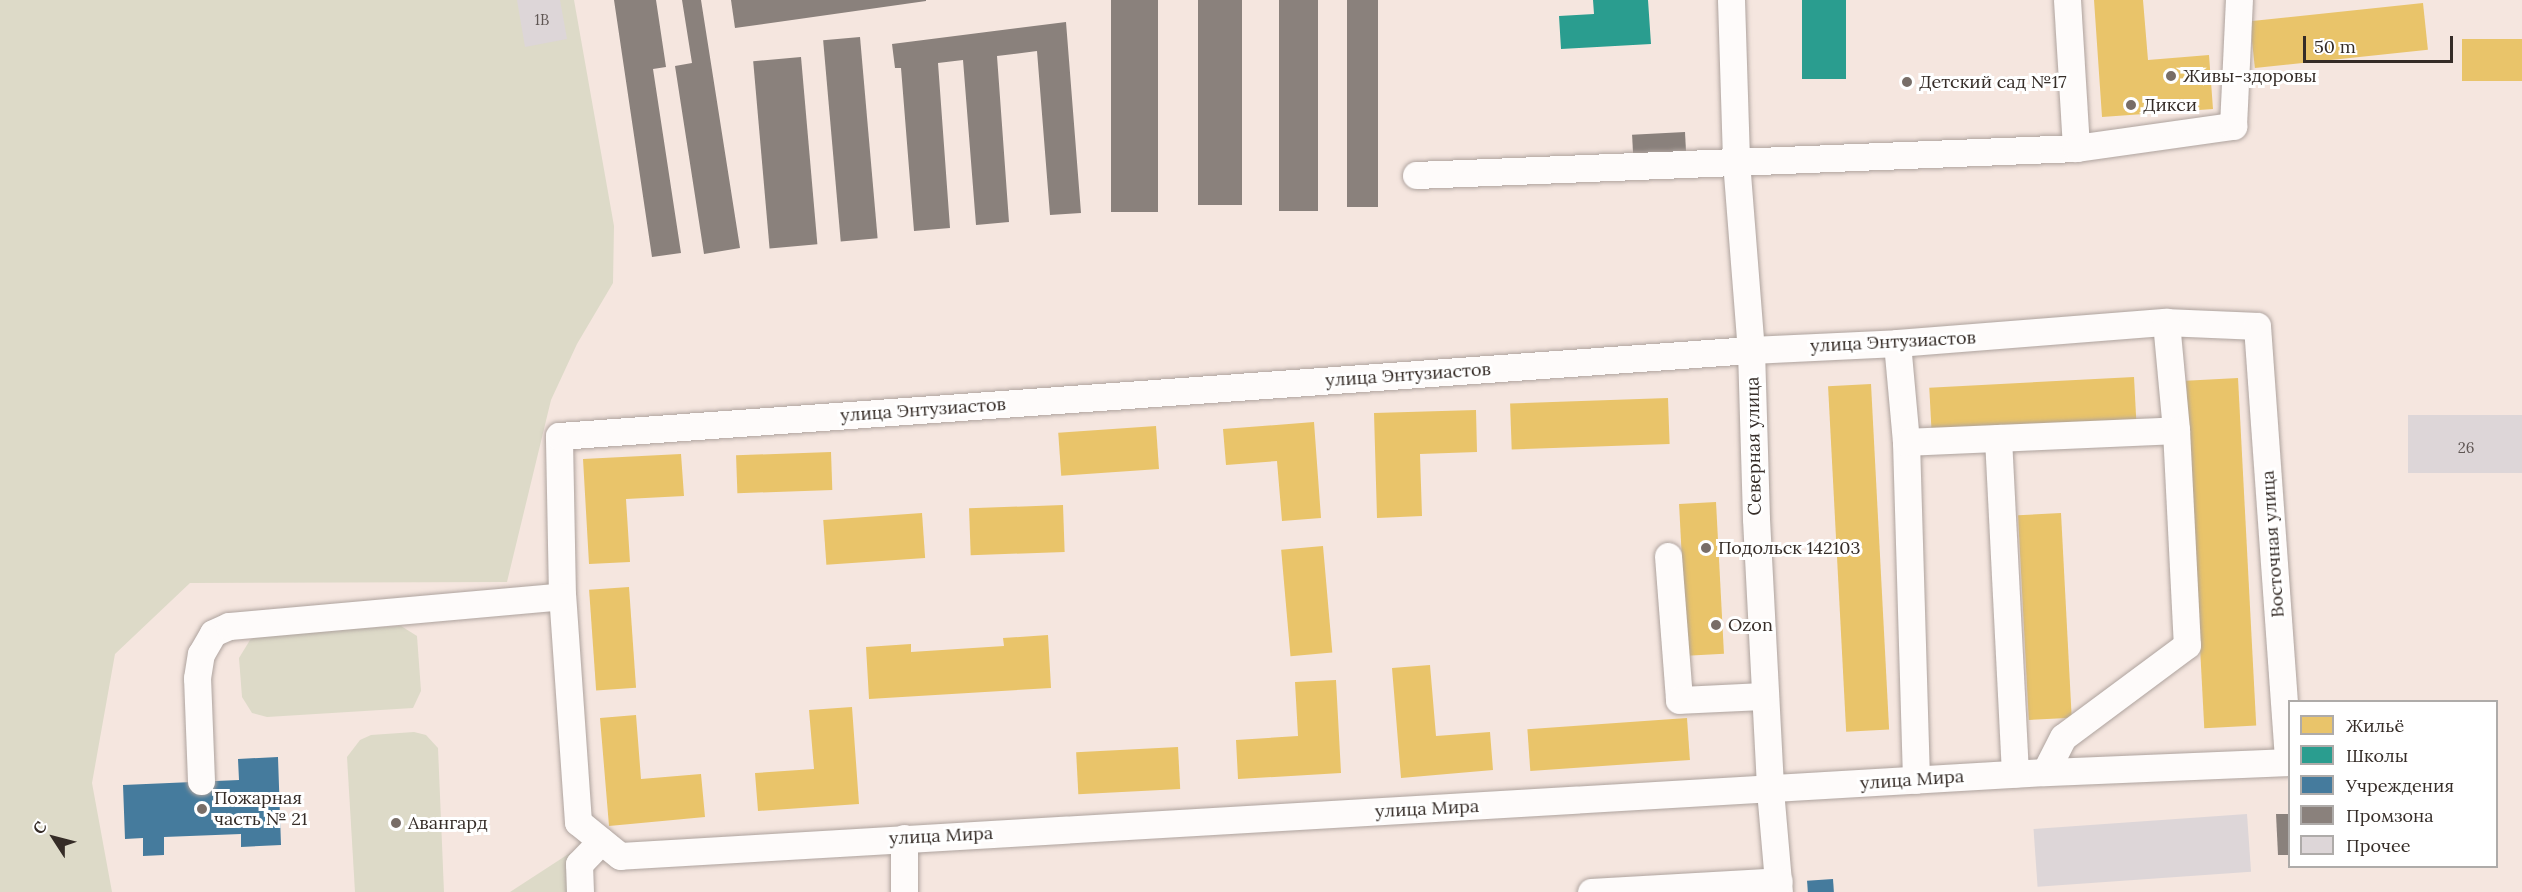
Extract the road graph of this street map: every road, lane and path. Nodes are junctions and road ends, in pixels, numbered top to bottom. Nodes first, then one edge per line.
1 (1731, 0) edge
2 (2067, 0) edge
3 (2239, 0) edge
4 (2076, 148) junction
5 (1736, 161) junction
6 (1416, 175) dead end
7 (2166, 322) junction
8 (2257, 326) joint
9 (1897, 344) junction
10 (1751, 350) junction
11 (2176, 430) junction
12 (1998, 438) junction
13 (1906, 442) junction
14 (1668, 556) dead end
15 (562, 596) junction
16 (1765, 696) junction
17 (2288, 762) joint
18 (2045, 772) junction
19 (2015, 774) junction
20 (1916, 780) junction
21 (201, 781) dead end
22 (1770, 790) junction
23 (904, 838) junction
24 (601, 841) junction
25 (1779, 886) edge
26 (580, 892) edge
27 (904, 892) edge
28 (1591, 892) edge

1 - 5 street, Северная улица
2 - 4 street
3 - 4 street
4 - 5 street
5 - 6 street
5 - 10 street, Северная улица
7 - 8 street, улица Энтузиастов
7 - 9 street, улица Энтузиастов
7 - 11 street
8 - 17 street, Восточная улица
9 - 10 street, улица Энтузиастов
9 - 13 street
10 - 15 street, улица Энтузиастов
10 - 16 street, Северная улица
11 - 12 street
11 - 18 street
12 - 13 street
12 - 19 street
13 - 20 street
14 - 16 street
15 - 21 street
15 - 24 street, улица Мира
16 - 22 street, Северная улица
17 - 18 street, улица Мира
18 - 19 street, улица Мира
19 - 20 street, улица Мира
20 - 22 street, улица Мира
22 - 23 street, улица Мира
22 - 25 street, Северная улица
23 - 24 street, улица Мира
23 - 27 street
24 - 26 street
25 - 28 street

